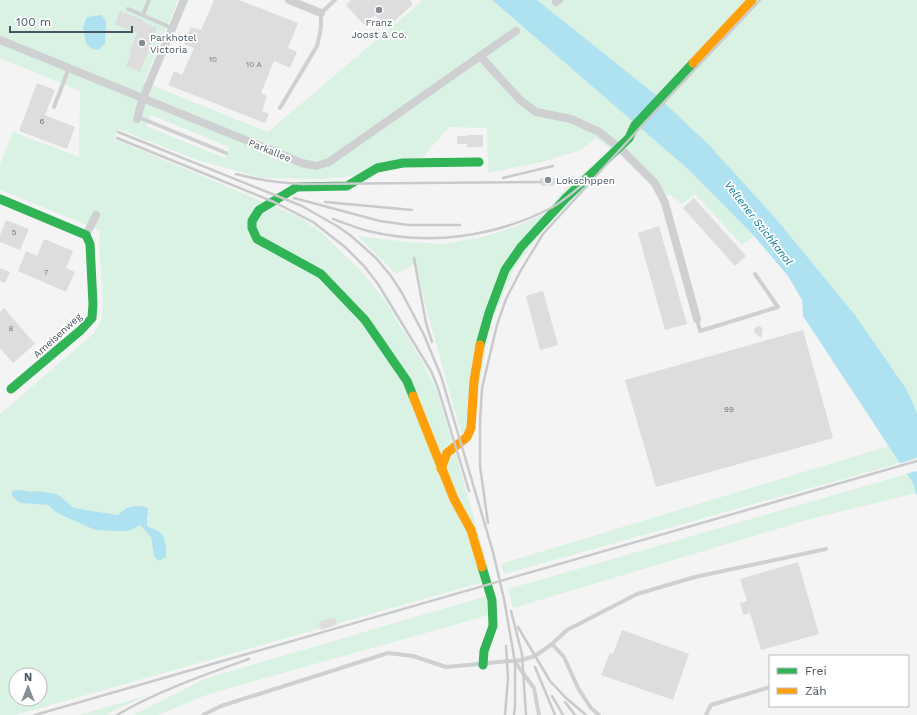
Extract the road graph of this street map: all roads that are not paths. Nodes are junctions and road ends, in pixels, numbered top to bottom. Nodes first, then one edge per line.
1 (149, 0) edge
2 (184, 0) edge
3 (289, 0) edge
4 (335, 0) edge
5 (752, 0) edge
6 (128, 9) dead end
7 (321, 13) junction
8 (143, 15) junction
9 (172, 28) junction
10 (516, 31) dead end
11 (0, 40) edge
12 (480, 56) junction
13 (70, 68) junction
14 (143, 98) junction
15 (54, 106) dead end
16 (280, 108) dead end
17 (138, 118) joint
18 (620, 148) junction
19 (226, 152) dead end
20 (479, 162) dead end
21 (0, 199) edge
22 (96, 215) dead end
23 (86, 234) junction
24 (755, 274) dead end
25 (697, 319) joint
26 (11, 389) dead end
27 (441, 469) junction
28 (826, 549) dead end
29 (552, 644) junction
30 (515, 662) junction
31 (483, 664) junction
32 (769, 687) edge
33 (203, 715) edge
34 (539, 715) edge
35 (599, 715) edge
36 (706, 715) edge

1 - 8 lane
2 - 9 street
3 - 7 street
4 - 7 lane
5 - 18 street
6 - 8 lane
7 - 16 lane
8 - 9 lane
9 - 14 street
10 - 12 street, Parkallee
11 - 13 street, Parkallee
12 - 14 street, Parkallee
12 - 18 street
13 - 14 street, Parkallee
13 - 15 lane
14 - 17 street
17 - 19 lane
18 - 25 street
18 - 27 street
20 - 27 street
21 - 23 street
22 - 23 street
23 - 26 street, Ameisenweg
24 - 25 lane
27 - 31 street
28 - 29 lane
29 - 30 lane
29 - 35 lane
30 - 31 lane
30 - 34 lane
31 - 33 lane
32 - 36 lane

